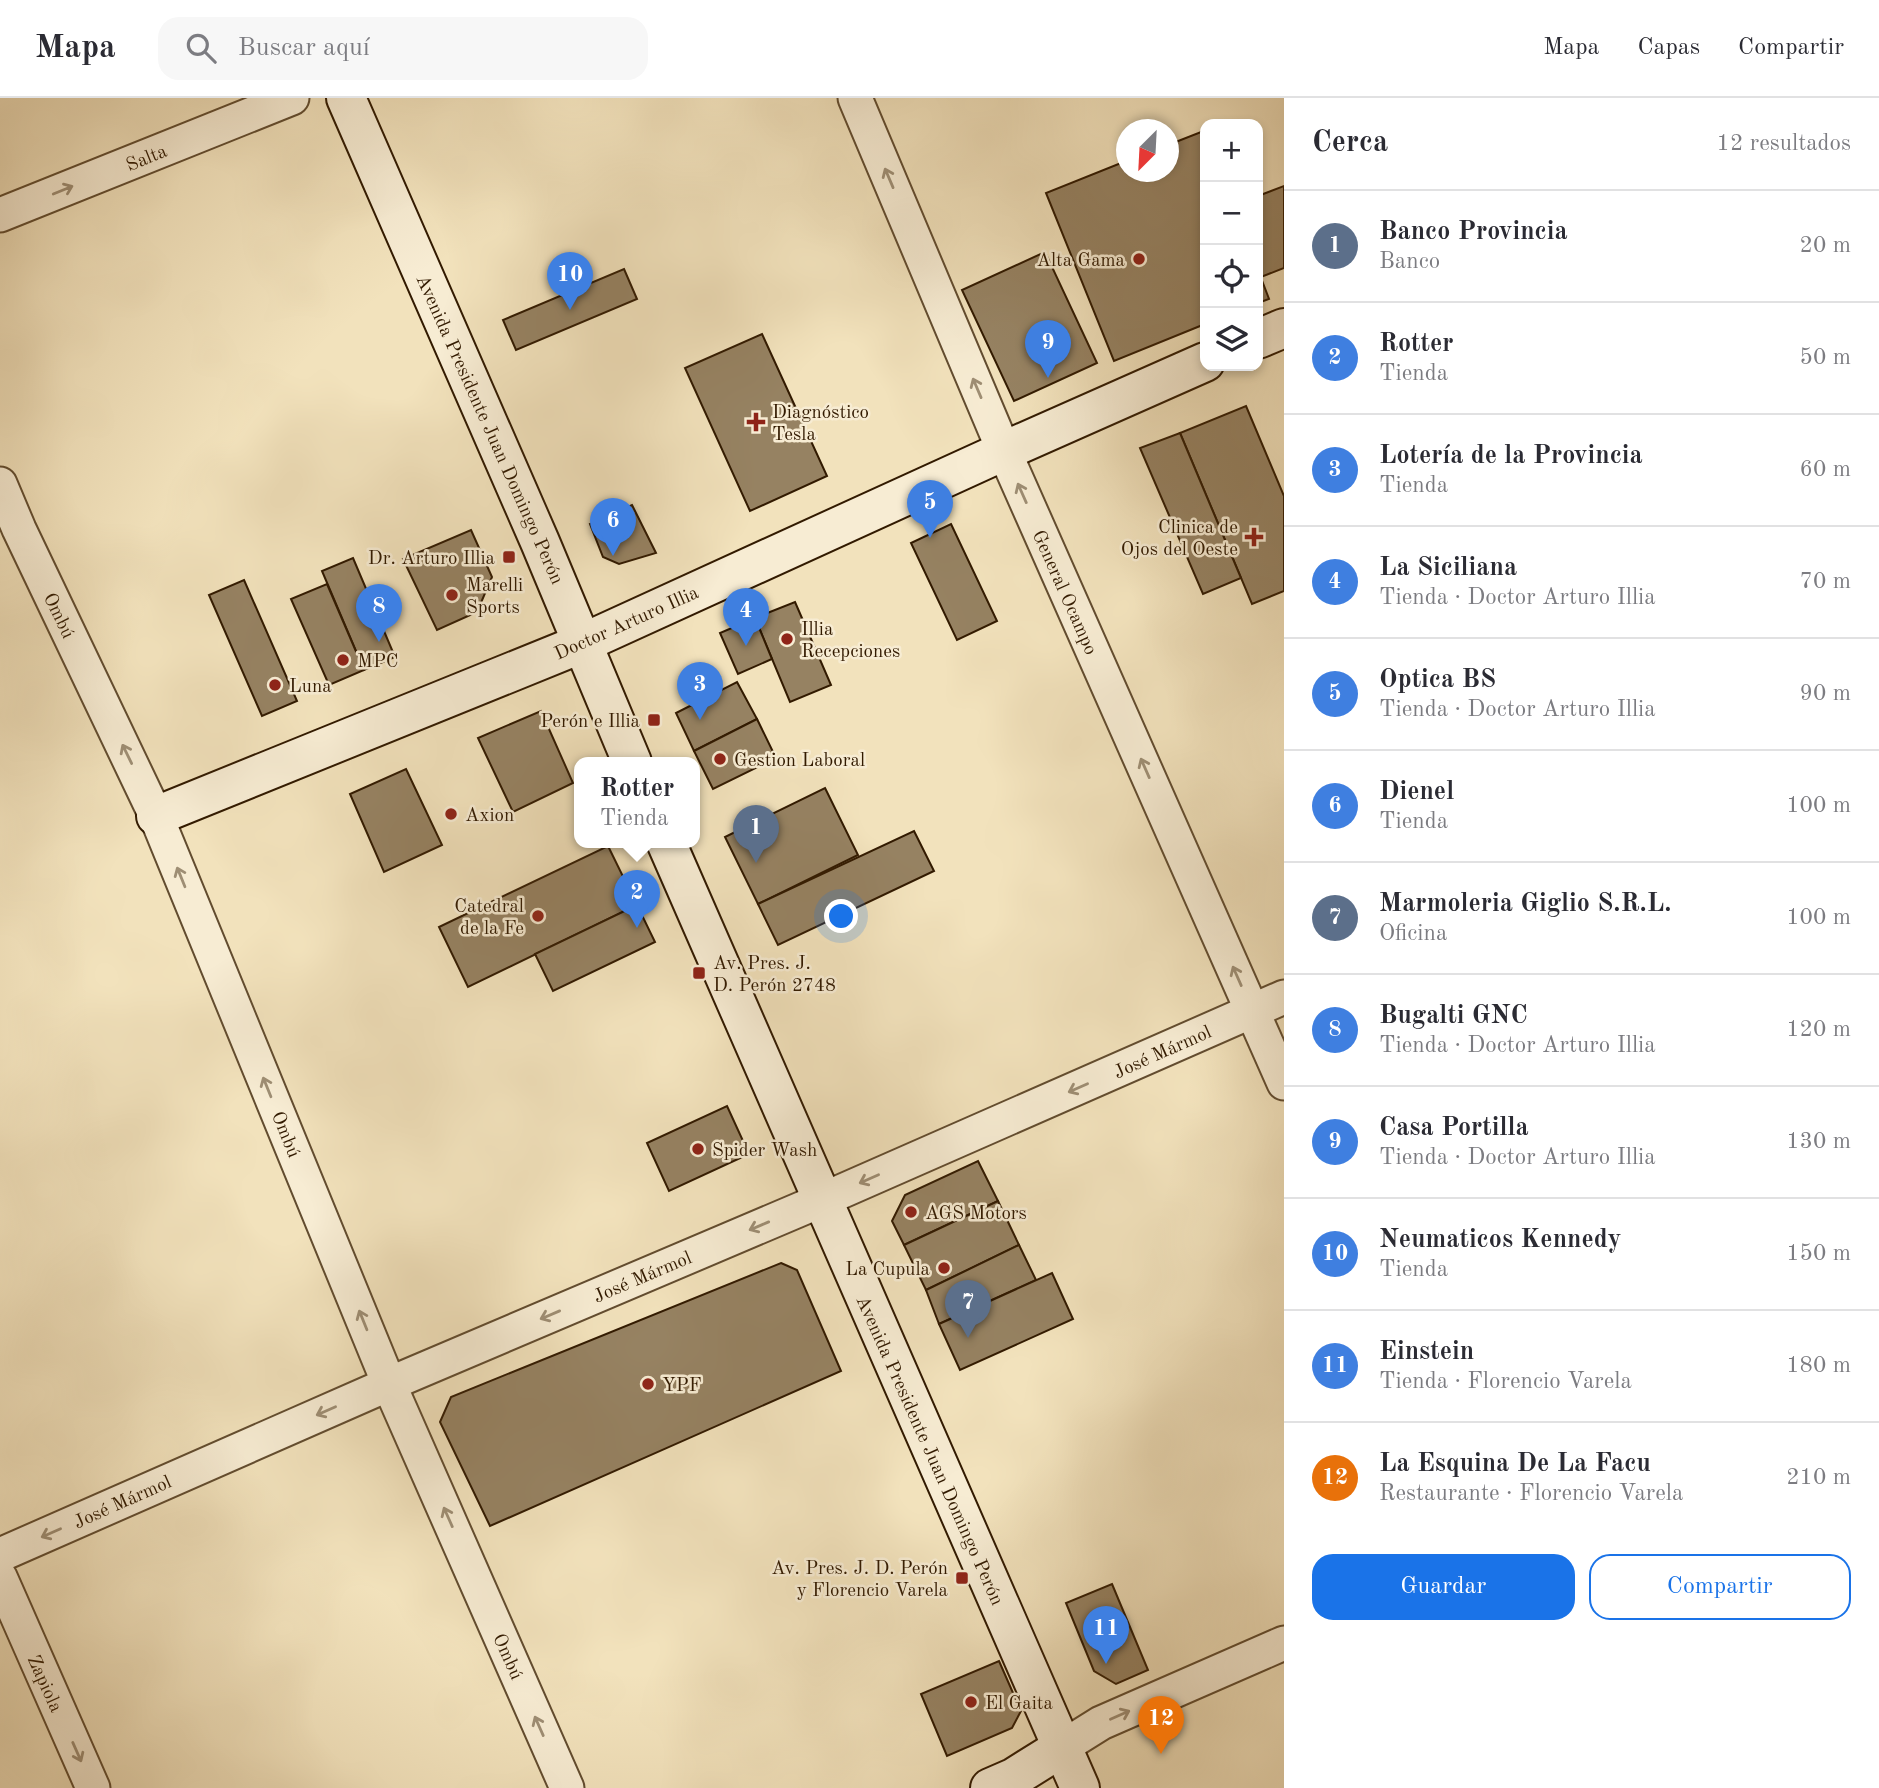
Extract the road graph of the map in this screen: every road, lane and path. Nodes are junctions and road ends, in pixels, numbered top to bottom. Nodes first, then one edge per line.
1 (292, 98) edge
2 (346, 98) edge
3 (855, 98) edge
4 (0, 215) edge
5 (1284, 328) edge
6 (1263, 337) edge
7 (1200, 364) edge
8 (1004, 451) junction
9 (0, 484) edge
10 (9, 533) edge
11 (583, 643) junction
12 (630, 757) edge
13 (156, 816) junction
14 (669, 848) edge
15 (1284, 997) edge
16 (1252, 1011) junction
17 (1284, 1083) edge
18 (822, 1200) junction
19 (389, 1384) junction
20 (0, 1555) edge
21 (0, 1577) edge
22 (1284, 1643) edge
23 (1061, 1748) junction
24 (93, 1788) edge
25 (567, 1788) edge
26 (990, 1788) edge
27 (1080, 1788) edge

4 -> 1 street, Salta
2 - 11 main road, Avenida Presidente Juan Domingo Perón
8 -> 3 street, General Ocampo
5 - 6 main road
7 - 8 main road, Doctor Arturo Illia
8 - 11 main road, Doctor Arturo Illia
16 -> 8 street, General Ocampo
9 - 10 street, Ombú
13 -> 10 street, Ombú
11 - 12 main road, Avenida Presidente Juan Domingo Perón
11 - 13 main road, Doctor Arturo Illia
19 -> 13 street, Ombú
14 - 18 main road, Avenida Presidente Juan Domingo Perón
15 - 16 street, José Mármol
16 - 17 street, General Ocampo
16 -> 18 street, José Mármol
18 -> 19 street, José Mármol
18 - 23 main road, Avenida Presidente Juan Domingo Perón
19 -> 20 street, José Mármol
25 -> 19 street, Ombú
21 -> 24 street, Zapiola
23 -> 22 street
23 - 26 main road
23 - 27 main road, Avenida Presidente Juan Domingo Perón

